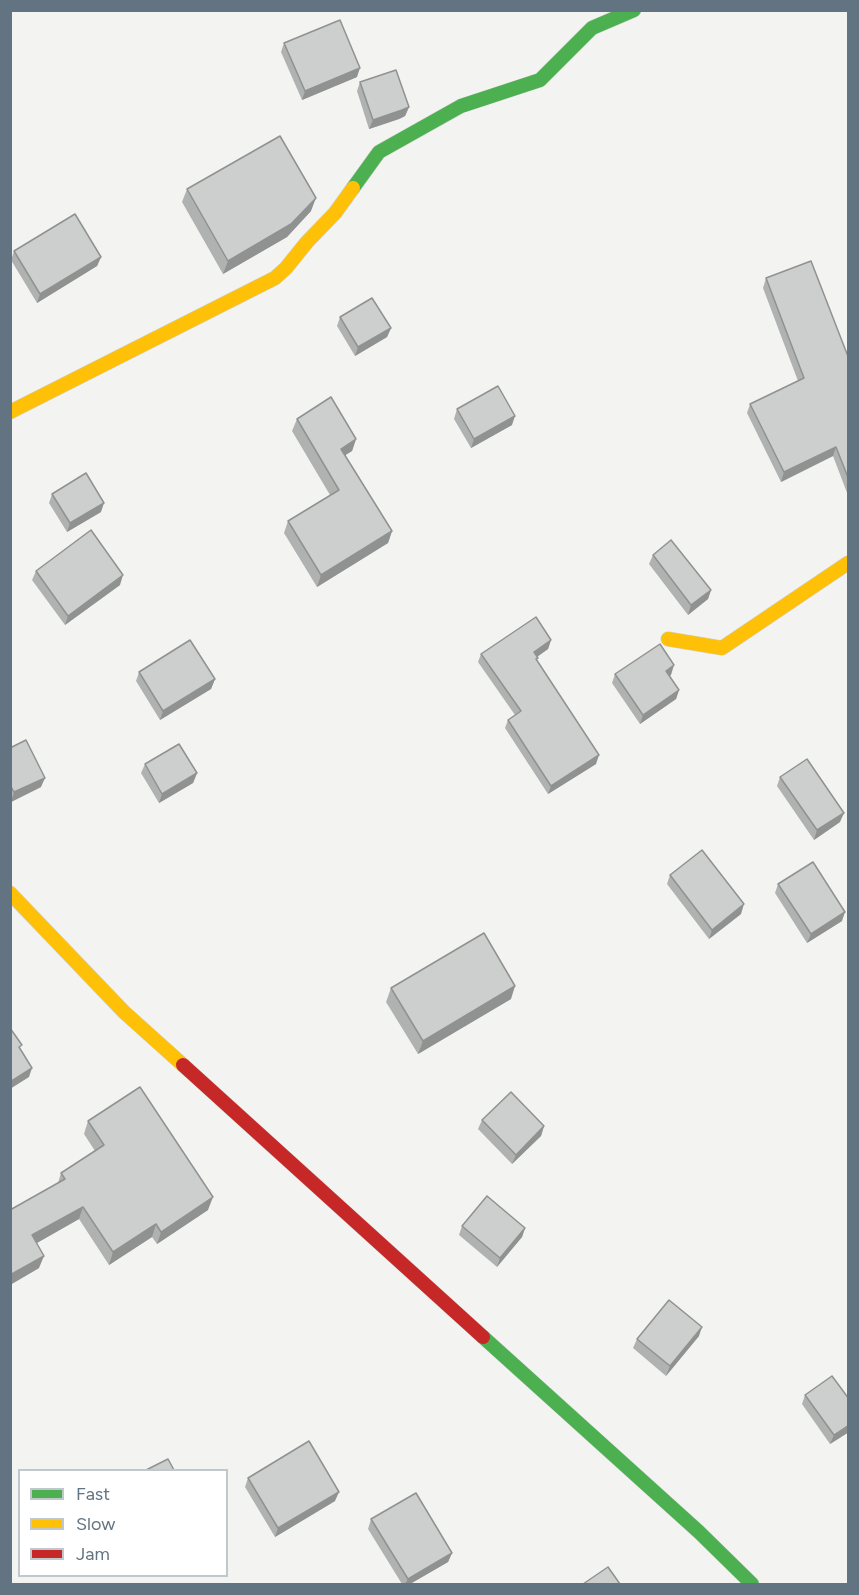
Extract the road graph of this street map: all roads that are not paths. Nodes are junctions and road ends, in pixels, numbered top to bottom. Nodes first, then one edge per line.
1 (634, 10) edge
2 (10, 412) edge
3 (849, 563) edge
4 (668, 639) dead end
5 (10, 893) edge
6 (752, 1584) edge

1 - 2 street
3 - 4 street
5 - 6 street

